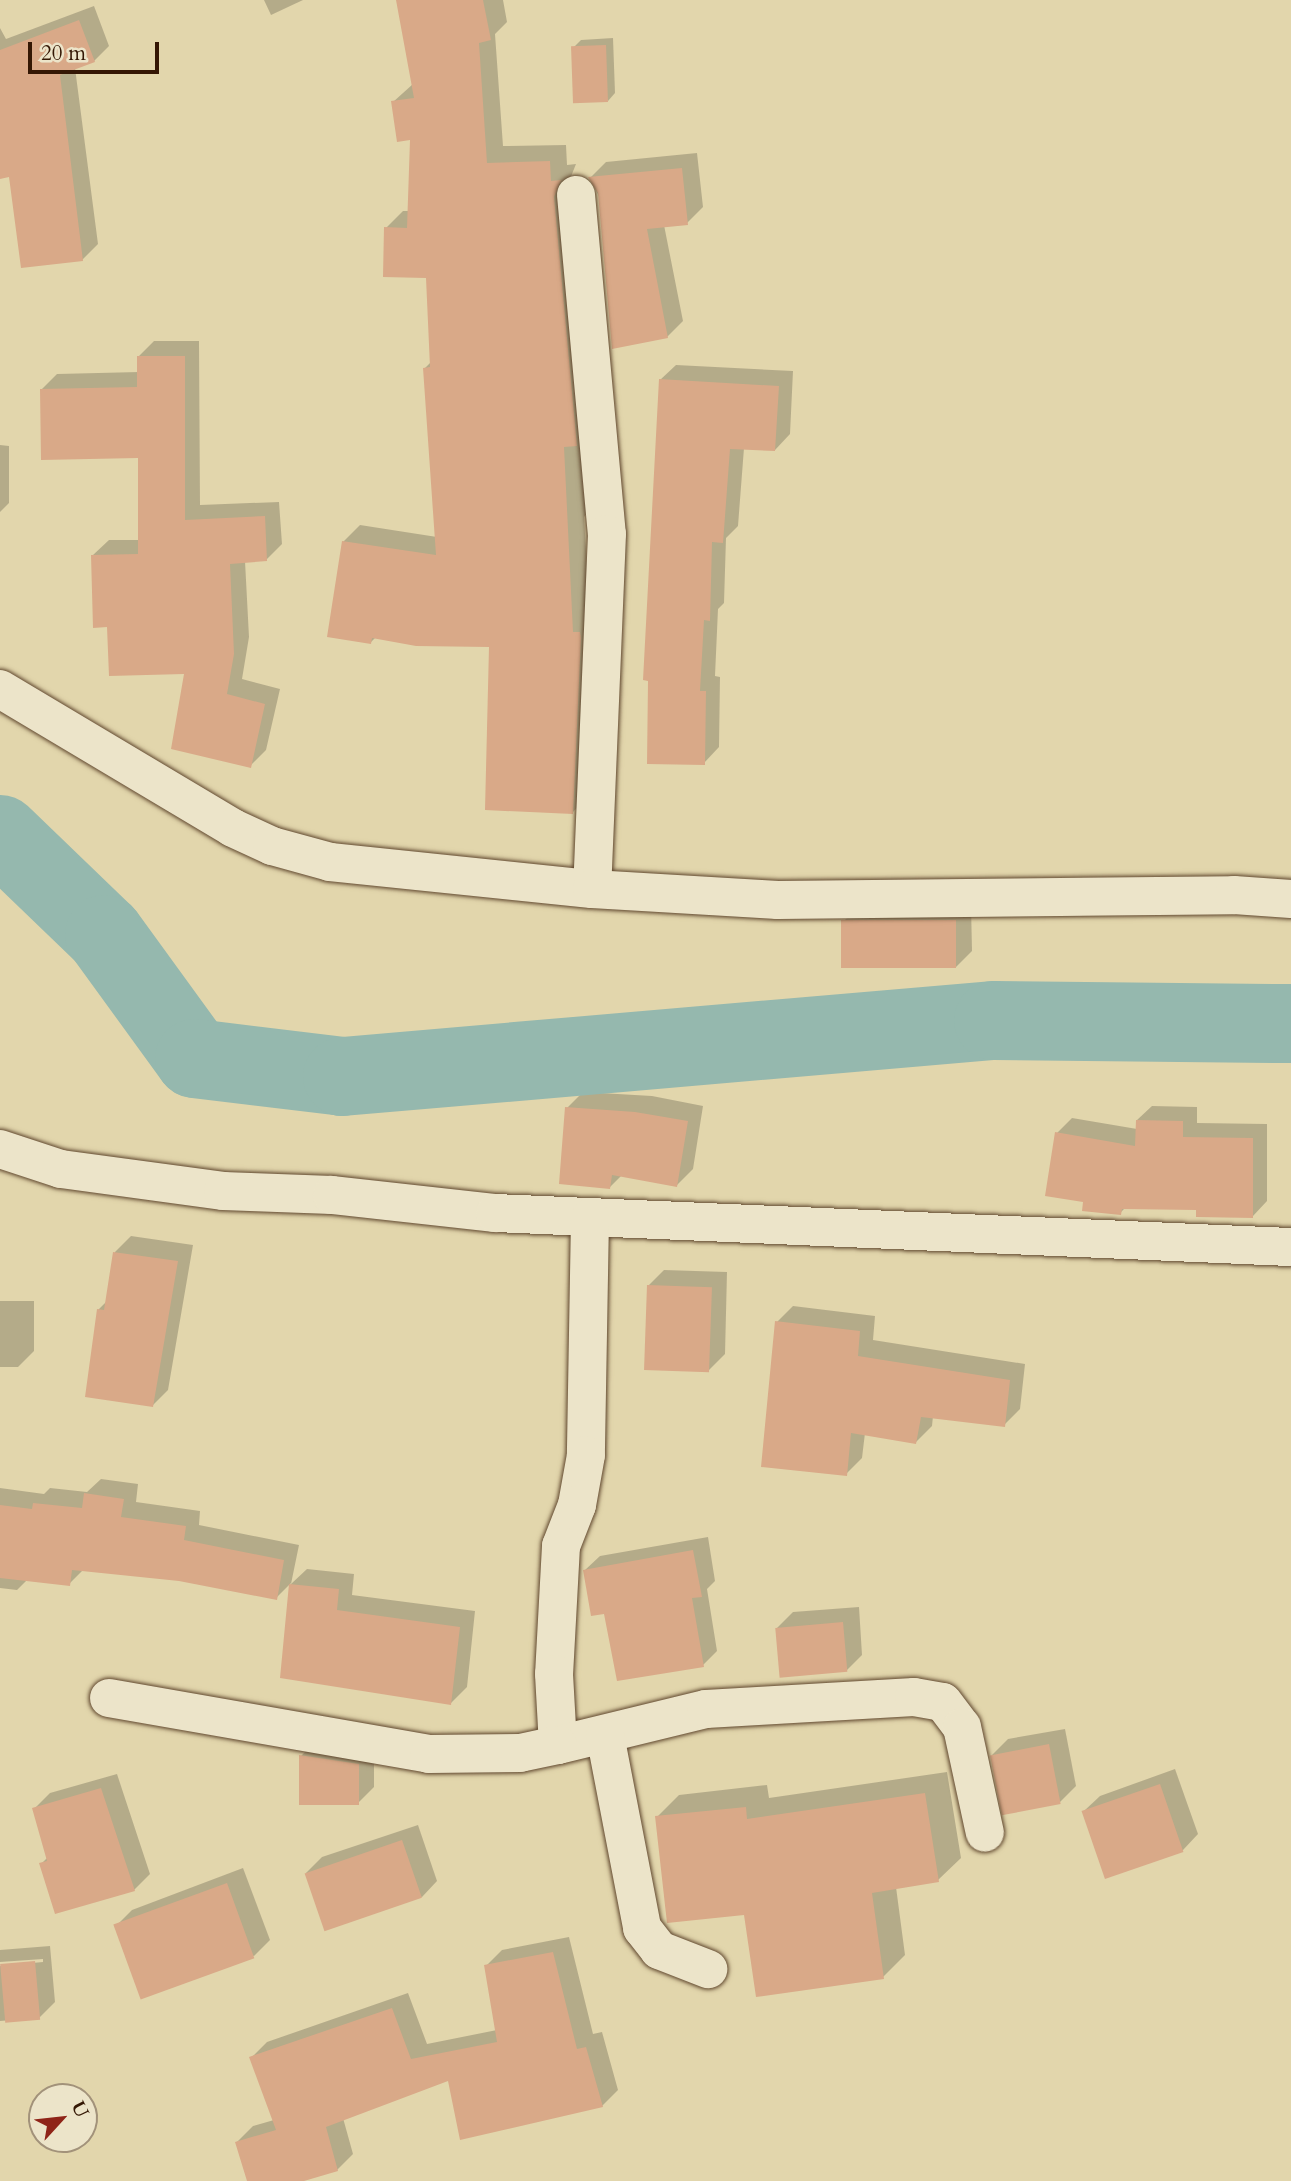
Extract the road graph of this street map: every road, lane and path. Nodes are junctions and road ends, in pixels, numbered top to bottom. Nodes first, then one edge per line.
1 (576, 195) dead end
2 (0, 689) edge
3 (592, 889) junction
4 (1291, 899) edge
5 (0, 1149) edge
6 (590, 1218) junction
7 (1291, 1247) edge
8 (109, 1698) dead end
9 (605, 1735) junction
10 (558, 1745) junction
11 (985, 1833) dead end
12 (708, 1969) dead end

1 - 3 street
2 - 3 street
3 - 4 street
5 - 6 street
6 - 7 street
6 - 10 street
8 - 10 street
9 - 10 street
9 - 11 street
9 - 12 street

